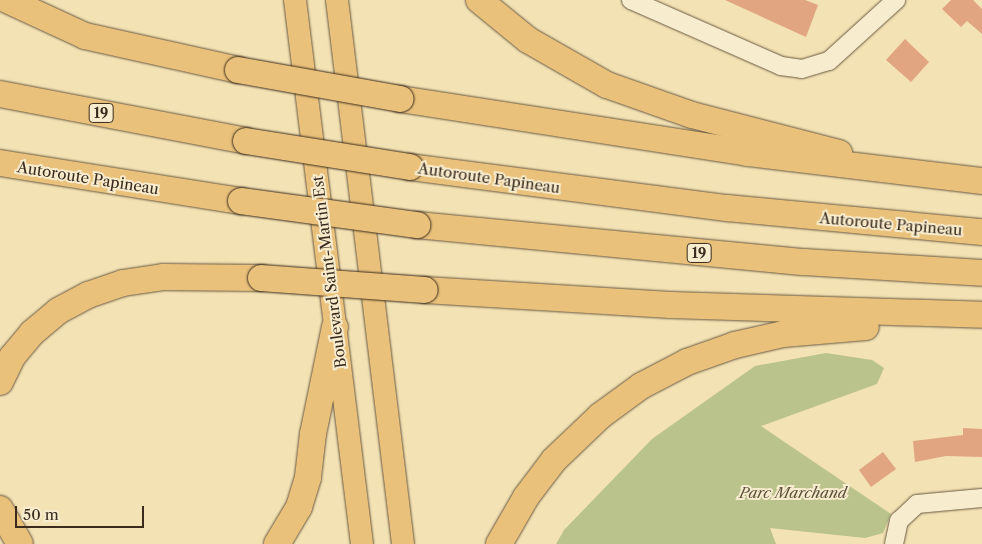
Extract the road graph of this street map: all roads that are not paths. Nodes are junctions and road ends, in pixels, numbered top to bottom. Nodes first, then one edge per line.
1 (7, 0) edge
2 (295, 0) edge
3 (337, 0) edge
4 (479, 0) edge
5 (631, 0) edge
6 (896, 0) edge
7 (0, 94) edge
8 (0, 163) edge
9 (0, 171) edge
10 (894, 171) junction
11 (982, 181) edge
12 (194, 195) junction
13 (982, 232) edge
14 (982, 273) edge
15 (917, 313) junction
16 (982, 315) edge
17 (335, 328) junction
18 (0, 382) edge
19 (982, 498) edge
20 (0, 509) edge
21 (20, 544) edge
22 (277, 544) edge
23 (362, 544) edge
24 (403, 544) edge
25 (499, 544) edge
26 (894, 544) edge

1 - 10 highway, bridge
2 - 17 main road, Boulevard Saint-Martin Est
3 - 24 main road
4 - 10 highway
5 - 6 street
7 - 13 highway, Autoroute Papineau / 19, bridge
8 - 12 highway, Autoroute Papineau / 19
9 - 12 highway
10 - 11 highway
12 - 14 highway, Autoroute Papineau / 19, bridge
15 - 16 highway
15 - 18 highway, bridge
15 - 25 highway
17 - 22 highway
17 - 23 main road, Boulevard Saint-Martin Est
19 - 26 street
20 - 21 highway

